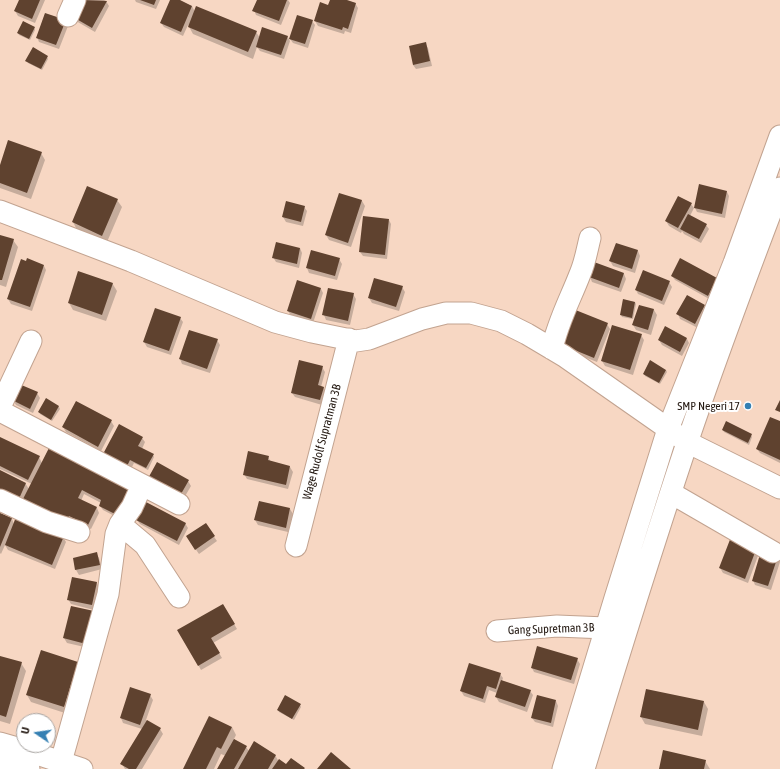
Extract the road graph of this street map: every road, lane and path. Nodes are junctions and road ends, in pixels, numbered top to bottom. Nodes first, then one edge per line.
1 (780, 136) edge
2 (780, 188) edge
3 (0, 211) edge
4 (590, 238) dead end
5 (349, 339) junction
6 (31, 341) dead end
7 (552, 349) junction
8 (0, 407) edge
9 (0, 411) edge
10 (668, 428) junction
11 (687, 442) junction
12 (142, 485) junction
13 (780, 488) edge
14 (671, 493) junction
15 (0, 500) edge
16 (179, 504) dead end
17 (120, 524) junction
18 (79, 532) dead end
19 (296, 546) dead end
20 (773, 552) dead end
21 (179, 597) dead end
22 (606, 628) junction
23 (497, 631) dead end
24 (0, 743) edge
25 (0, 761) edge
26 (60, 765) edge
27 (29, 769) edge
28 (82, 769) edge
29 (563, 769) edge
30 (584, 769) edge

1 - 10 street
2 - 11 street
3 - 5 street
4 - 7 street
5 - 7 street
5 - 19 street, Wage Rudolf Supratman 3B
6 - 8 street
7 - 10 street
9 - 12 street
10 - 11 street
10 - 22 street
11 - 13 street
11 - 14 street
12 - 16 street
12 - 17 street
14 - 20 street
14 - 30 street
15 - 18 street
17 - 21 street
17 - 26 street
22 - 23 street, Gang Supretman 3B
22 - 29 street
24 - 26 street
25 - 27 street
26 - 28 street

